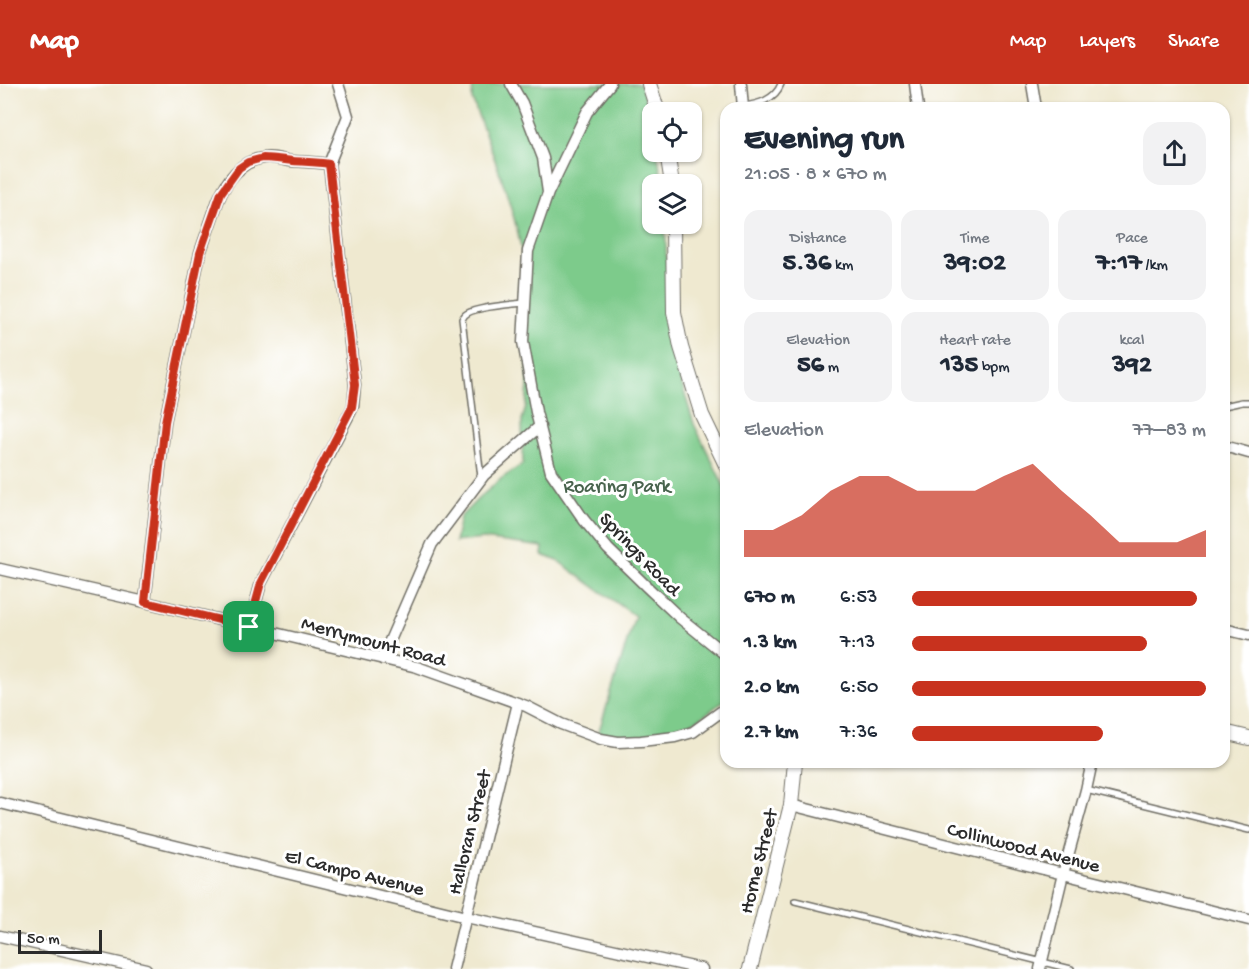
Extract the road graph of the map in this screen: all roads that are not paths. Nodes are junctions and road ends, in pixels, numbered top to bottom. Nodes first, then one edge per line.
1 (338, 84) edge
2 (511, 84) edge
3 (610, 84) edge
4 (649, 84) edge
5 (741, 84) edge
6 (781, 84) edge
7 (915, 84) edge
8 (1032, 84) edge
9 (655, 102) edge
10 (743, 102) edge
11 (762, 102) edge
12 (917, 102) edge
13 (1035, 102) edge
14 (329, 164) junction
15 (548, 193) junction
16 (673, 234) edge
17 (525, 303) junction
18 (1249, 402) edge
19 (1230, 405) edge
20 (540, 426) junction
21 (1230, 448) edge
22 (720, 452) edge
23 (1249, 453) edge
24 (482, 478) junction
25 (0, 568) edge
26 (145, 602) junction
27 (249, 627) junction
28 (1230, 630) edge
29 (1249, 635) edge
30 (720, 650) edge
31 (382, 659) junction
32 (518, 703) junction
33 (720, 712) edge
34 (1230, 733) edge
35 (1249, 738) edge
36 (794, 768) edge
37 (1091, 768) edge
38 (1086, 790) junction
39 (0, 803) edge
40 (791, 805) junction
41 (1249, 830) edge
42 (1063, 874) junction
43 (795, 901) dead end
44 (466, 917) junction
45 (1249, 920) edge
46 (0, 936) edge
47 (1041, 965) edge
48 (141, 968) edge
49 (453, 969) edge
50 (702, 969) edge
51 (750, 969) edge
52 (1071, 969) edge

1 - 14 street
2 - 15 street, Springs Road
3 - 15 street, Springs Road
4 - 9 street
5 - 10 street
6 - 11 lane
7 - 12 street
8 - 13 street
14 - 26 street
14 - 27 street
15 - 17 street, Springs Road
16 - 22 street
17 - 20 street, Springs Road
17 - 24 lane
18 - 19 lane
20 - 24 street
20 - 30 street, Springs Road
21 - 23 street
24 - 31 street
25 - 26 street, Merrymount Road
26 - 27 street, Merrymount Road
27 - 31 street, Merrymount Road
28 - 29 street
31 - 32 street, Merrymount Road
32 - 33 street, Merrymount Road
32 - 44 street, Halloran Street
34 - 35 street
36 - 40 street, Horne Street
37 - 38 street
38 - 41 lane
38 - 42 street
39 - 44 street, El Campo Avenue
40 - 42 street, Collinwood Avenue
40 - 51 street, Horne Street
42 - 45 street, Collinwood Avenue
42 - 47 street
43 - 47 lane
44 - 49 street, Halloran Street
44 - 50 street, El Campo Avenue
46 - 48 street
47 - 52 lane

